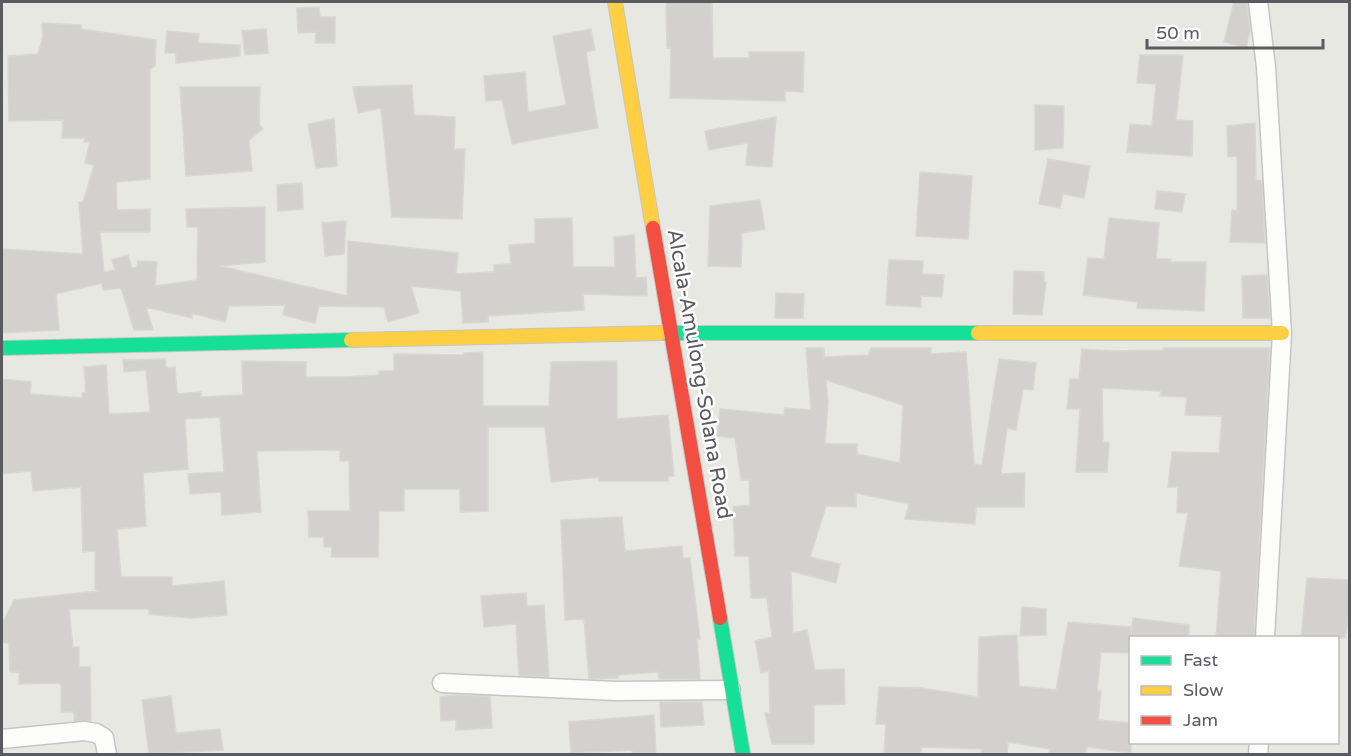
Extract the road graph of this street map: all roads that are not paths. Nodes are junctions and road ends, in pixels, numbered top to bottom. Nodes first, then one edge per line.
1 (615, 2) edge
2 (1258, 2) edge
3 (672, 333) junction
4 (1282, 333) junction
5 (2, 348) edge
6 (1265, 636) edge
7 (442, 683) dead end
8 (731, 690) junction
9 (2, 739) edge
10 (107, 754) edge
11 (743, 754) edge

1 - 3 street, Alcala-Amulong-Solana Road
2 - 4 street
3 - 4 street
3 - 5 street
3 - 8 street, Alcala-Amulong-Solana Road
4 - 6 street
7 - 8 street
8 - 11 street, Alcala-Amulong-Solana Road
9 - 10 street

